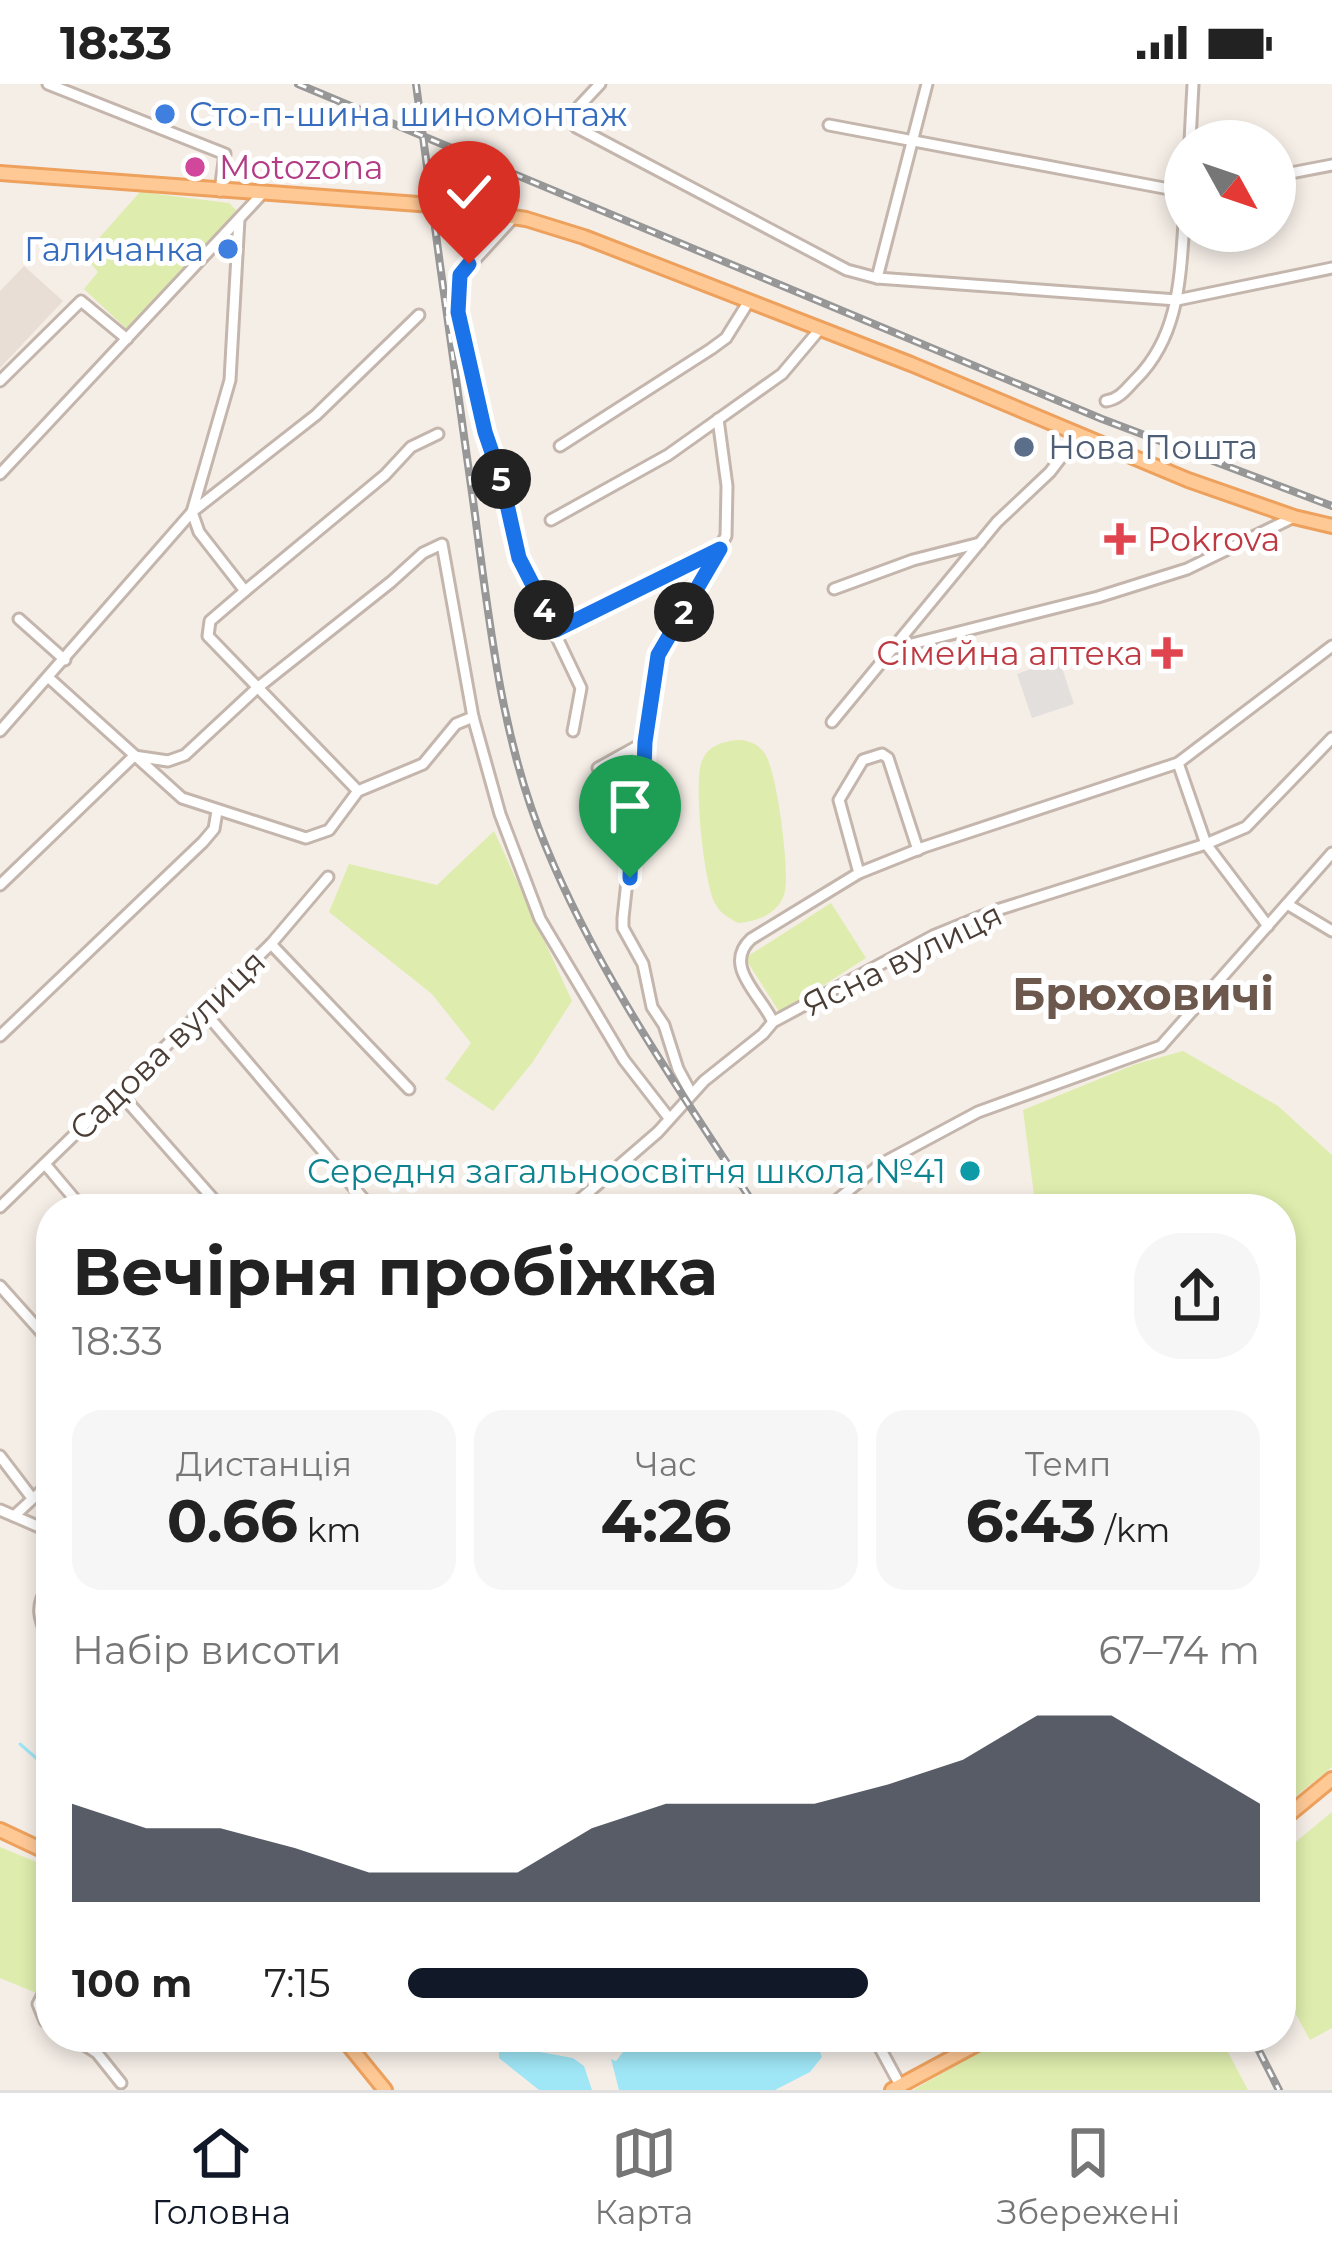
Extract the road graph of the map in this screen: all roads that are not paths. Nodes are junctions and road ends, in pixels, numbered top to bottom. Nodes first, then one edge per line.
1 (48, 84) edge
2 (600, 84) edge
3 (927, 84) edge
4 (1193, 84) edge
5 (1191, 120) edge
6 (829, 125) dead end
7 (911, 144) junction
8 (1332, 166) edge
9 (1296, 172) edge
10 (0, 173) edge
11 (1164, 188) edge
12 (220, 192) junction
13 (261, 195) junction
14 (514, 217) junction
15 (239, 220) junction
16 (1182, 252) edge
17 (1332, 268) edge
18 (877, 278) junction
19 (1178, 300) junction
20 (749, 301) junction
21 (418, 315) dead end
22 (820, 328) junction
23 (127, 339) junction
24 (0, 381) edge
25 (1106, 401) dead end
26 (718, 419) junction
27 (438, 434) dead end
28 (1078, 434) junction
29 (560, 446) dead end
30 (0, 473) edge
31 (192, 512) junction
32 (1294, 517) junction
33 (551, 520) dead end
34 (1332, 526) edge
35 (980, 543) junction
36 (720, 549) junction
37 (834, 589) dead end
38 (245, 591) junction
39 (19, 619) dead end
40 (556, 630) junction
41 (1332, 646) edge
42 (896, 648) junction
43 (65, 660) junction
44 (49, 678) junction
45 (256, 689) junction
46 (473, 717) junction
47 (832, 722) dead end
48 (0, 731) edge
49 (573, 731) dead end
50 (1332, 738) edge
51 (645, 742) junction
52 (134, 756) junction
53 (1178, 763) junction
54 (598, 768) dead end
55 (358, 791) junction
56 (217, 811) junction
57 (1206, 844) junction
58 (918, 850) junction
59 (1332, 853) edge
60 (859, 873) junction
61 (328, 877) dead end
62 (0, 885) edge
63 (1287, 904) junction
64 (1268, 926) junction
65 (1332, 931) edge
66 (271, 944) junction
67 (203, 1010) junction
68 (773, 1022) junction
69 (0, 1036) edge
70 (409, 1089) dead end
71 (119, 1092) junction
72 (691, 1094) junction
73 (669, 1118) junction
74 (45, 1164) junction
75 (70, 1194) edge
76 (209, 1194) edge
77 (359, 1194) edge
78 (586, 1194) edge
79 (844, 1194) edge
80 (0, 1207) edge
81 (0, 1286) edge
82 (36, 1326) edge
83 (0, 1456) edge
84 (36, 1495) edge
85 (32, 1498) junction
86 (0, 1510) edge
87 (14, 1516) junction
88 (36, 1526) edge
89 (1332, 1778) edge
90 (1296, 1808) edge
91 (0, 1830) edge
92 (36, 1847) edge
93 (95, 2052) edge
94 (354, 2052) edge
95 (880, 2052) edge
96 (962, 2052) edge
97 (121, 2084) dead end
98 (896, 2088) edge
99 (386, 2090) edge

1 - 12 street
2 - 18 street
3 - 7 street
4 - 5 street
6 - 7 street
7 - 11 street
7 - 18 street
8 - 9 street
10 - 12 main road
12 - 13 main road
13 - 14 main road
13 - 15 street
14 - 20 main road
14 - 40 street
15 - 23 street
15 - 31 street
16 - 19 street
17 - 19 street
18 - 19 street
19 - 25 street
20 - 22 main road
20 - 29 street
21 - 31 street
22 - 26 street
22 - 28 main road
23 - 24 street
23 - 30 street
26 - 33 street
26 - 36 street
27 - 38 street
28 - 32 main road
28 - 35 street
31 - 38 street
31 - 43 street
32 - 34 main road
32 - 42 street
35 - 37 street
35 - 42 street
36 - 40 street
36 - 51 street
38 - 45 street
39 - 43 street
40 - 49 street
41 - 53 street
42 - 47 street
43 - 44 street
44 - 48 street
44 - 52 street
45 - 46 street
45 - 52 street
45 - 55 street
46 - 55 street
46 - 73 street
50 - 57 street, Ясна вулиця
51 - 54 street
51 - 72 street
52 - 56 street
52 - 62 street
53 - 57 street
53 - 58 street
55 - 56 street
56 - 69 street
57 - 64 street
57 - 68 street, Ясна вулиця
58 - 60 street
58 - 60 street
59 - 63 street
60 - 68 street
61 - 66 street, Садова вулиця
63 - 64 street
63 - 65 street
64 - 79 street
66 - 67 street, Садова вулиця
66 - 70 street
67 - 71 street, Садова вулиця
67 - 77 street
68 - 72 street, Ясна вулиця
71 - 74 street, Садова вулиця
71 - 76 street
72 - 73 street, Ясна вулиця
73 - 78 street, Ясна вулиця
74 - 75 street
74 - 80 street, Садова вулиця
81 - 82 street
83 - 85 street
84 - 85 street
85 - 87 street
86 - 87 street
87 - 88 street
89 - 90 main road
91 - 92 main road
93 - 97 street
94 - 99 main road
95 - 98 street
96 - 98 main road

